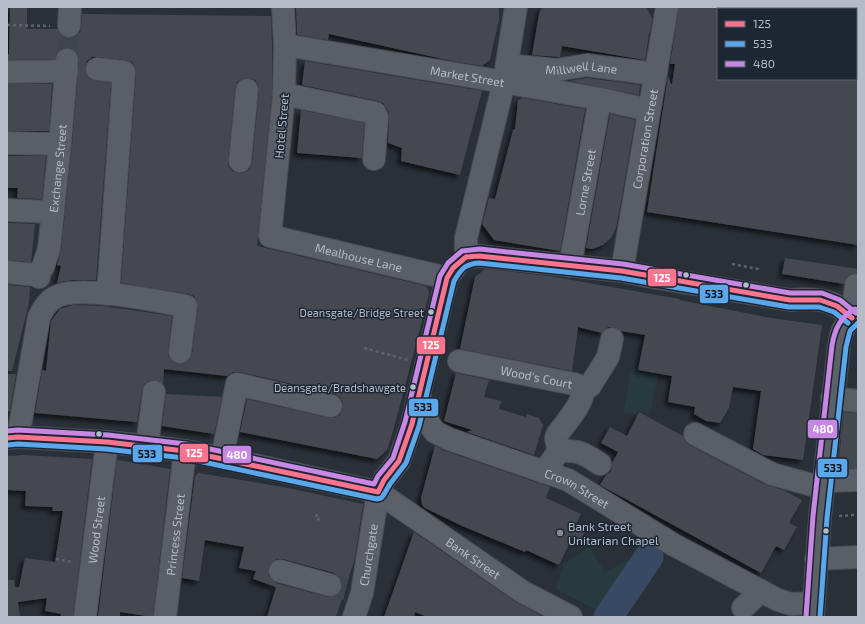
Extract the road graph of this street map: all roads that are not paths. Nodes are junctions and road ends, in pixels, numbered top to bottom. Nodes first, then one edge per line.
1 (516, 7) edge
2 (667, 7) edge
3 (283, 11) edge
4 (286, 45) junction
5 (97, 69) dead end
6 (7, 72) edge
7 (506, 74) junction
8 (655, 74) junction
9 (247, 90) dead end
10 (284, 94) junction
11 (600, 100) junction
12 (649, 110) junction
13 (7, 143) edge
14 (60, 144) junction
15 (374, 159) dead end
16 (240, 161) dead end
17 (7, 210) edge
18 (53, 212) junction
19 (270, 236) joint
20 (466, 258) junction
21 (570, 266) junction
22 (622, 271) junction
23 (7, 272) edge
24 (447, 278) junction
25 (856, 285) dead end
26 (108, 294) junction
27 (855, 316) edge
28 (612, 339) dead end
29 (180, 352) dead end
30 (459, 361) dead end
31 (583, 390) junction
32 (154, 392) dead end
33 (419, 393) junction
34 (832, 398) junction
35 (858, 402) edge
36 (331, 406) dead end
37 (695, 434) dead end
38 (554, 435) junction
39 (12, 437) edge
40 (107, 442) junction
41 (147, 446) junction
42 (185, 451) junction
43 (222, 458) junction
44 (600, 464) dead end
45 (544, 472) junction
46 (858, 480) edge
47 (823, 485) junction
48 (378, 492) junction
49 (858, 557) edge
50 (816, 559) junction
51 (280, 571) dead end
52 (346, 589) junction
53 (761, 591) junction
54 (743, 608) dead end
55 (814, 610) edge
56 (85, 617) edge
57 (164, 617) edge
58 (354, 617) edge
59 (571, 617) edge

1 - 7 street
2 - 8 street, Corporation Street
3 - 4 street, Hotel Street
4 - 7 street, Market Street
4 - 10 street, Hotel Street
5 - 26 street
6 - 14 street, Exchange Street
7 - 8 street, Millwell Lane
7 - 11 street, Market Street
7 - 20 street
8 - 12 street, Corporation Street
9 - 16 street
10 - 15 street
10 - 19 street, Hotel Street
11 - 12 street, Market Street
11 - 21 street, Lorne Street
12 - 22 street, Corporation Street
13 - 14 street
14 - 18 street, Exchange Street
17 - 18 street
18 - 23 street, Exchange Street
19 - 24 street, Mealhouse Lane
20 - 21 street
20 - 24 street
21 - 22 street
22 - 27 street
24 - 33 street
25 - 27 street
26 - 29 street
26 - 39 street
27 - 34 main road
28 - 31 street
30 - 31 street, Wood's Court
31 - 38 street, Wood's Court
32 - 41 street
33 - 45 street, Crown Street
33 - 48 street
34 - 35 street
34 - 47 main road
36 - 43 street
37 - 47 street
38 - 44 street
38 - 45 street, Wood's Court
39 - 40 main road
40 - 41 main road
40 - 56 street, Wood Street
41 - 42 main road
42 - 43 main road
42 - 57 street, Princess Street
43 - 48 main road
45 - 53 street, Crown Street
46 - 47 street
47 - 50 main road
48 - 52 street, Churchgate
48 - 59 main road, Bank Street
49 - 50 street
50 - 55 main road
51 - 52 street
52 - 58 street, Churchgate
53 - 54 street
53 - 55 street, Crown Street

